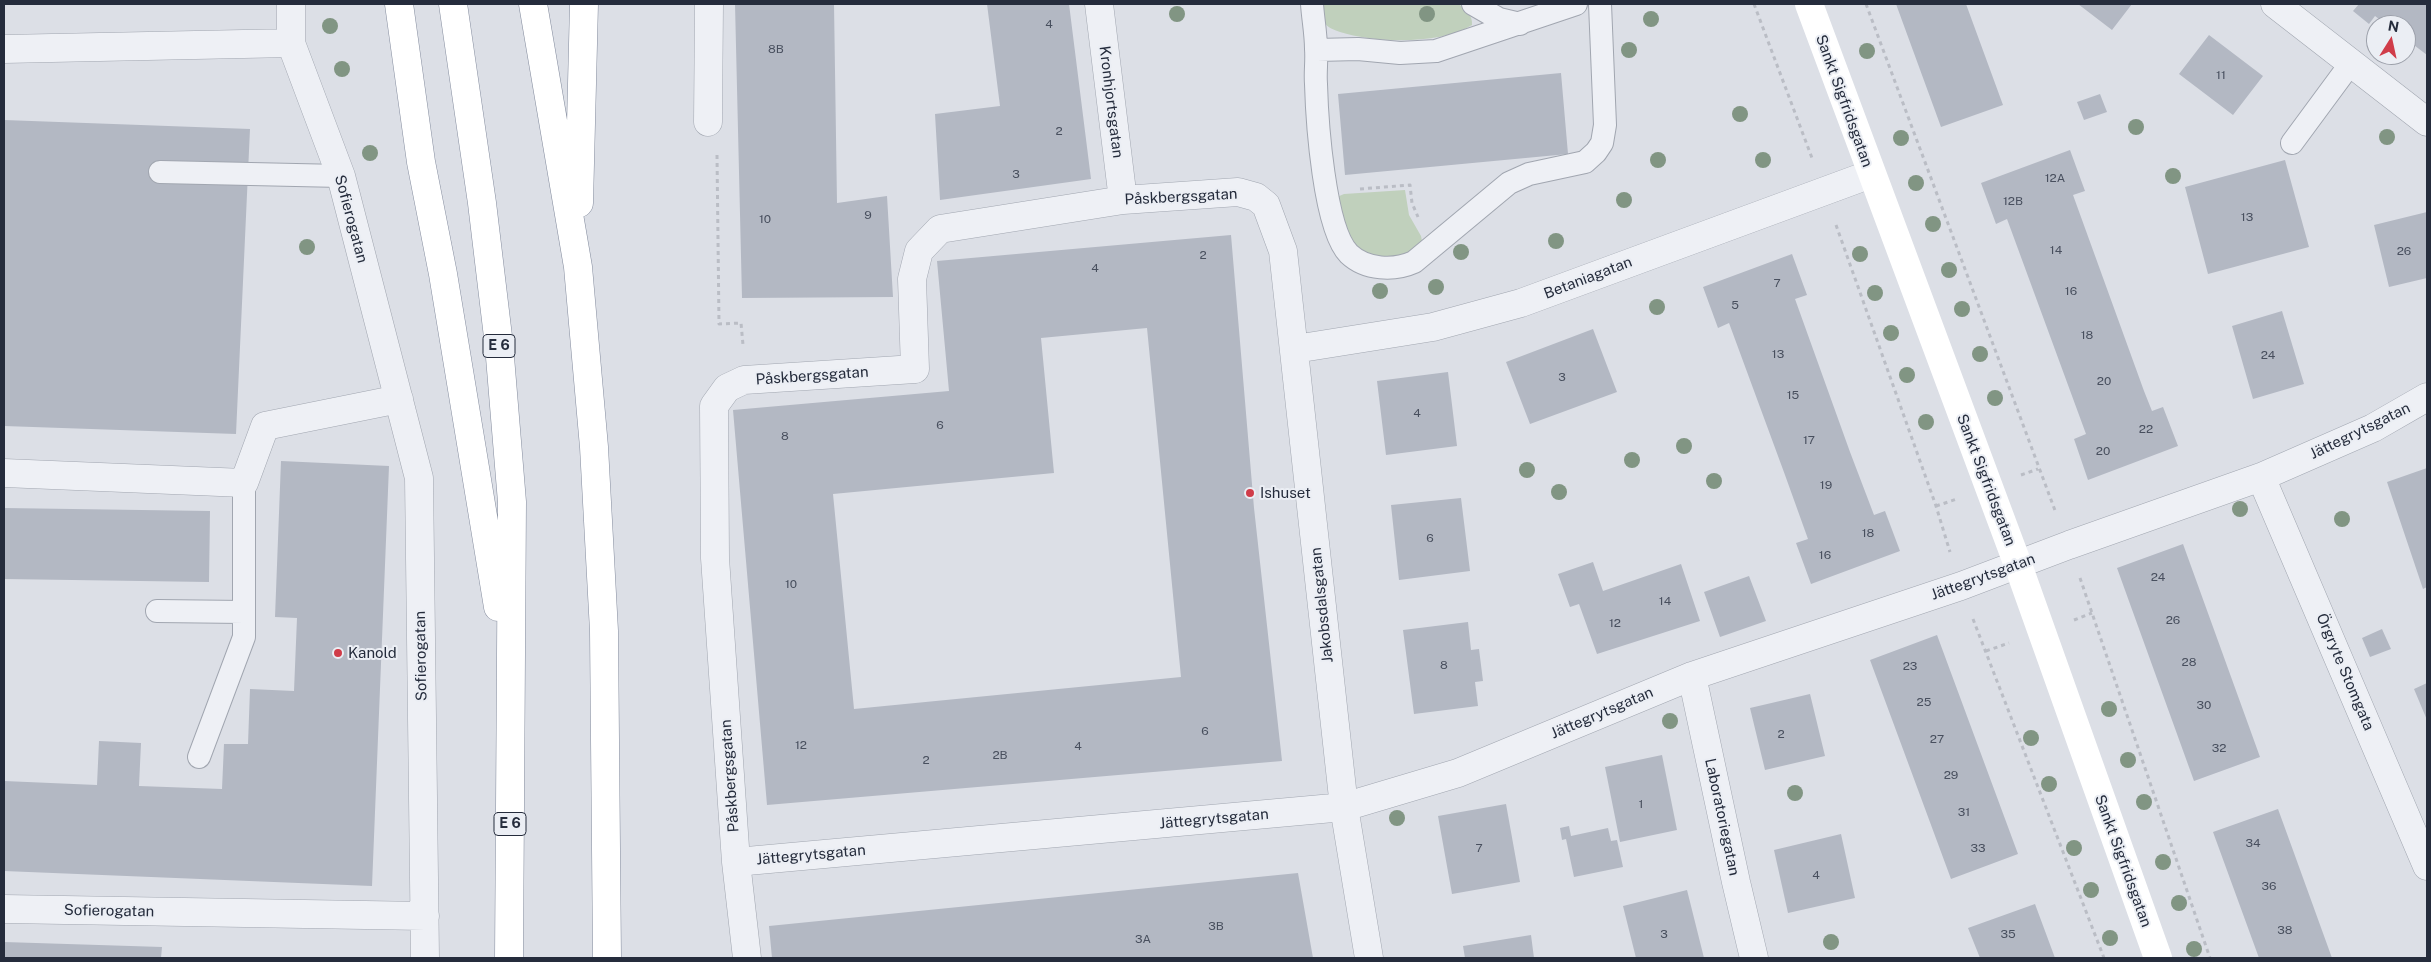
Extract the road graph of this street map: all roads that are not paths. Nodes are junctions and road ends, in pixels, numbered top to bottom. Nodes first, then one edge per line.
1 (291, 4) edge
2 (400, 4) edge
3 (453, 4) edge
4 (532, 4) edge
5 (584, 4) edge
6 (709, 4) edge
7 (1099, 4) edge
8 (1312, 4) edge
9 (1474, 4) edge
10 (1576, 4) edge
11 (1600, 4) edge
12 (1809, 4) edge
13 (2275, 4) edge
14 (1520, 24) junction
15 (291, 43) junction
16 (4, 49) edge
17 (1316, 50) junction
18 (2351, 63) junction
19 (708, 122) road end
20 (2427, 122) edge
21 (2292, 143) dead end
22 (160, 172) dead end
23 (1871, 174) junction
24 (340, 176) junction
25 (1124, 200) junction
26 (1283, 251) joint
27 (578, 267) junction
28 (1295, 350) junction
29 (2427, 397) edge
30 (399, 399) junction
31 (4, 473) edge
32 (2261, 477) junction
33 (244, 483) junction
34 (2018, 564) junction
35 (158, 611) dead end
36 (244, 612) junction
37 (1692, 676) junction
38 (510, 690) junction
39 (199, 757) dead end
40 (1344, 807) junction
41 (736, 862) junction
42 (2427, 866) edge
43 (4, 909) edge
44 (425, 916) junction
45 (425, 958) edge
46 (509, 958) edge
47 (607, 958) edge
48 (747, 958) edge
49 (1369, 958) edge
50 (1754, 958) edge
51 (2158, 958) edge

1 - 15 street, Sofierogatan
2 - 38 main road
3 - 38 main road, E 6
4 - 27 main road
5 - 27 main road
6 - 19 street
7 - 25 street, Kronhjortsgatan
8 - 17 lane
9 - 14 lane
10 - 14 lane
11 - 17 lane
12 - 23 main road, Sankt Sigfridsgatan
13 - 18 street
14 - 17 lane
15 - 16 street
15 - 24 street, Sofierogatan
18 - 20 street
18 - 21 lane
22 - 24 lane
23 - 28 street, Betaniagatan
23 - 34 main road, Sankt Sigfridsgatan
24 - 30 street, Sofierogatan
25 - 26 street, Påskbergsgatan
25 - 41 street, Påskbergsgatan
26 - 28 street, Jakobsdalsgatan
27 - 47 main road
28 - 40 street, Jakobsdalsgatan
29 - 32 street, Jättegrytsgatan
30 - 33 street
30 - 44 street, Sofierogatan
31 - 33 street
32 - 34 street, Jättegrytsgatan
32 - 42 street, Örgryte Stomgata
33 - 36 lane
34 - 37 street, Jättegrytsgatan
34 - 51 main road, Sankt Sigfridsgatan
35 - 36 lane
36 - 39 lane
37 - 40 street, Jättegrytsgatan
37 - 50 street, Laboratoriegatan
38 - 46 main road, E 6
40 - 41 street, Jättegrytsgatan
40 - 49 street, Jakobsdalsgatan
41 - 48 street, Påskbergsgatan
43 - 44 street, Sofierogatan
44 - 45 street, Sofierogatan

